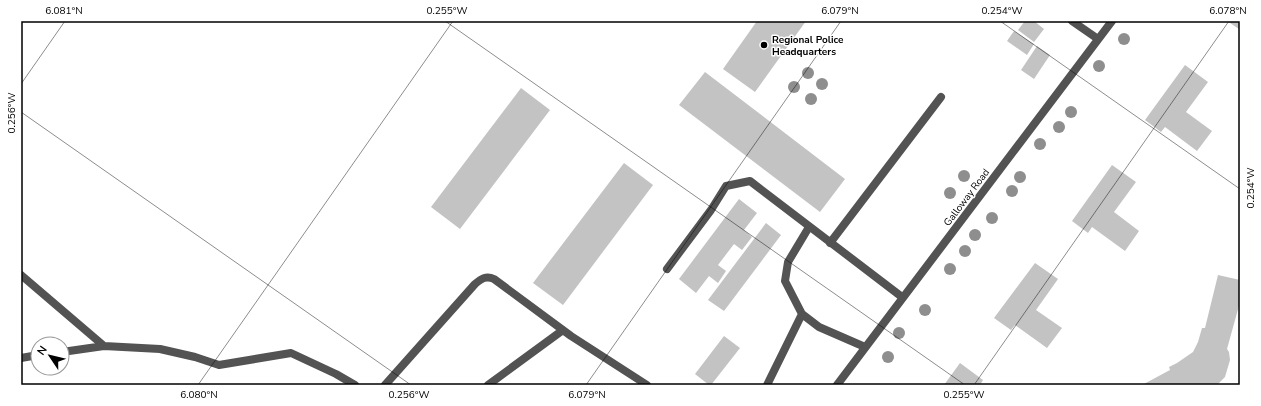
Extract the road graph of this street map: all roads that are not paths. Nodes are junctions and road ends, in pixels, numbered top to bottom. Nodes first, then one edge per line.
1 (1072, 21) edge
2 (1112, 21) edge
3 (1098, 39) junction
4 (941, 97) dead end
5 (809, 228) junction
6 (830, 243) junction
7 (667, 269) dead end
8 (21, 275) edge
9 (902, 298) junction
10 (802, 314) junction
11 (562, 330) junction
12 (104, 346) junction
13 (865, 347) junction
14 (70, 351) edge
15 (355, 385) edge
16 (385, 385) edge
17 (488, 385) edge
18 (647, 385) edge
19 (767, 385) edge
20 (836, 385) edge

1 - 3 street
2 - 3 street, Galloway Road
3 - 9 street, Galloway Road
4 - 6 street
5 - 6 street
5 - 7 street
5 - 10 street
6 - 9 street
8 - 12 street
9 - 13 street, Galloway Road
10 - 13 street
10 - 19 street
11 - 16 street
11 - 17 street
11 - 18 street
12 - 14 street
12 - 15 street
13 - 20 street, Galloway Road

